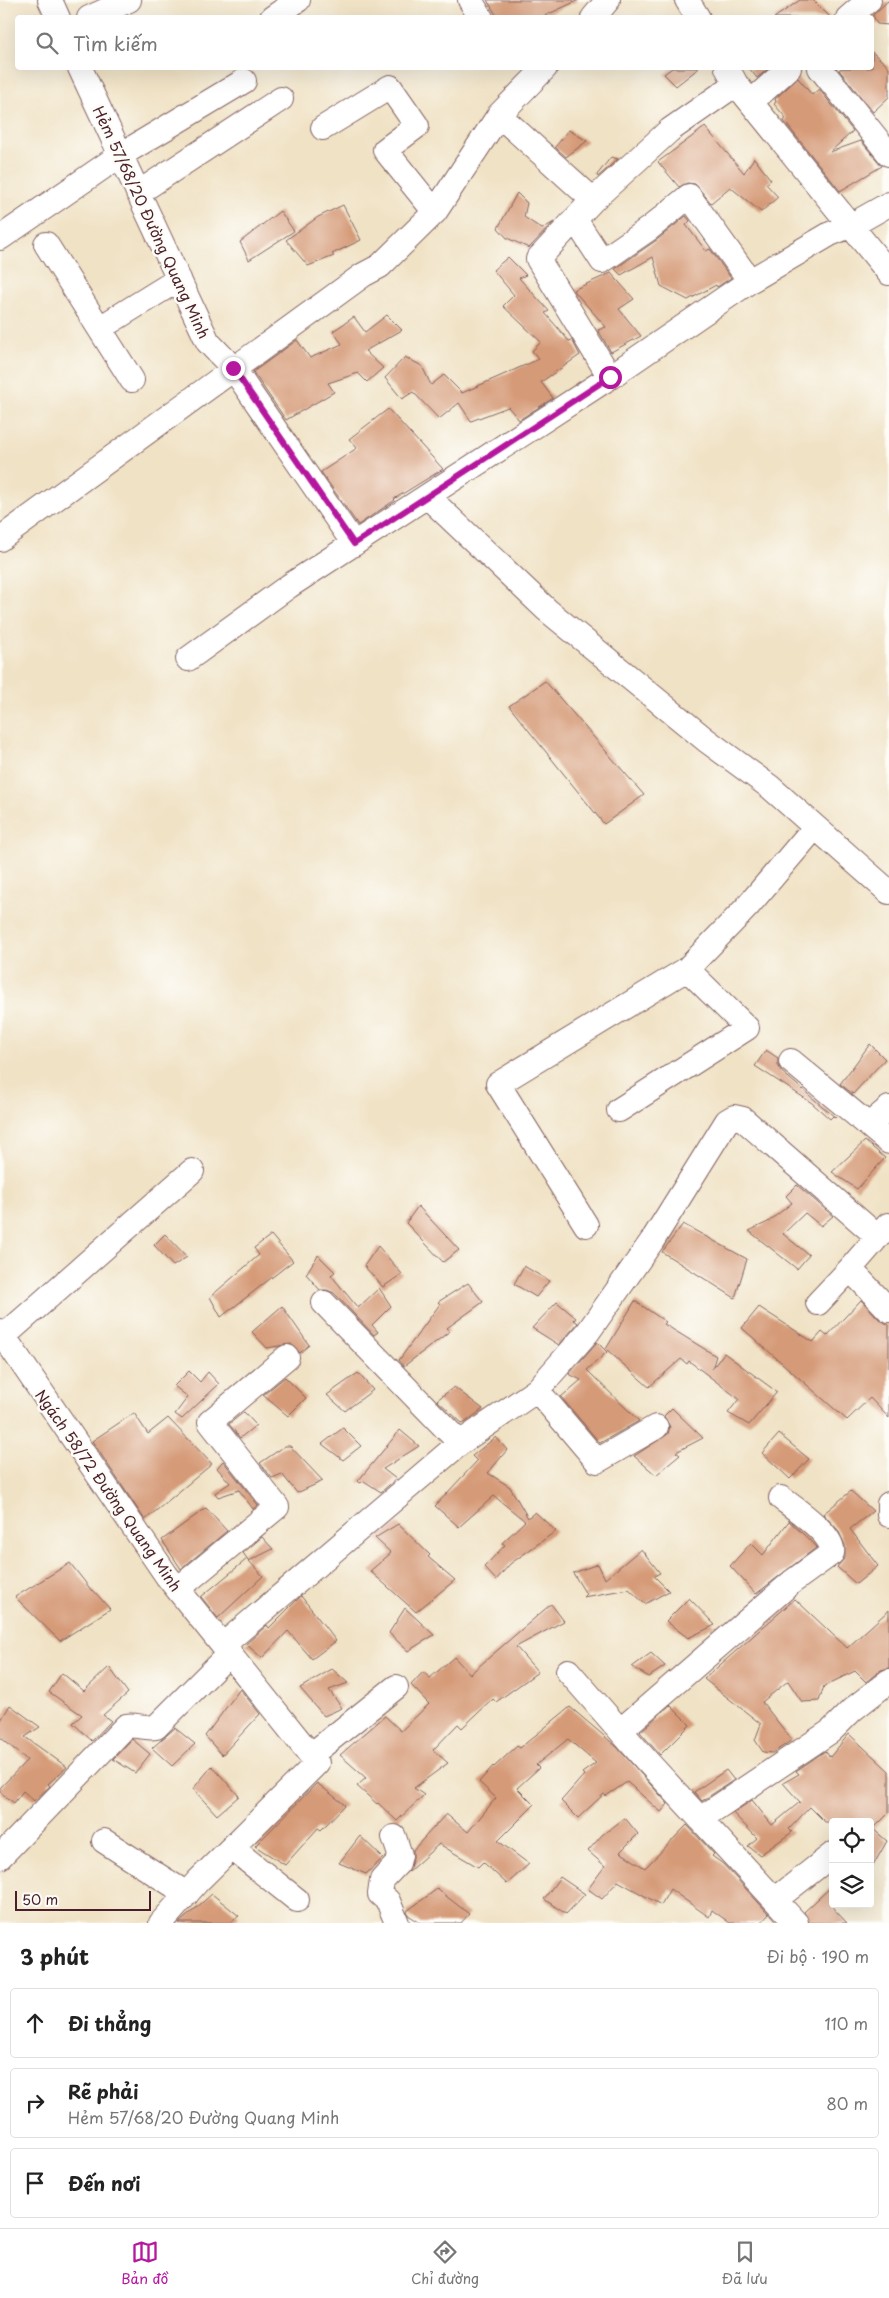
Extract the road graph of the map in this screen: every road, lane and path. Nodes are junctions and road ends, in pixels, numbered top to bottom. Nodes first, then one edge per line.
1 (50, 0) edge
2 (129, 0) edge
3 (298, 0) edge
4 (470, 0) edge
5 (608, 0) edge
6 (688, 0) edge
7 (869, 0) edge
8 (57, 15) edge
9 (96, 15) edge
10 (276, 15) edge
11 (479, 15) edge
12 (595, 15) edge
13 (696, 15) edge
14 (852, 15) edge
15 (81, 70) edge
16 (783, 70) edge
17 (822, 70) edge
18 (535, 71) edge
19 (244, 81) dead end
20 (738, 84) edge
21 (281, 99) dead end
22 (500, 115) junction
23 (323, 128) dead end
24 (889, 154) edge
25 (119, 156) junction
26 (138, 193) junction
27 (593, 200) junction
28 (889, 204) edge
29 (435, 212) junction
30 (576, 221) junction
31 (852, 225) junction
32 (0, 238) edge
33 (46, 244) dead end
34 (889, 272) edge
35 (179, 279) junction
36 (750, 281) junction
37 (100, 328) junction
38 (233, 368) junction
39 (610, 377) junction
40 (132, 380) dead end
41 (428, 497) junction
42 (0, 538) edge
43 (354, 544) junction
44 (188, 659) dead end
45 (815, 827) junction
46 (889, 892) edge
47 (687, 969) junction
48 (791, 1061) dead end
49 (889, 1108) edge
50 (619, 1110) dead end
51 (870, 1125) junction
52 (889, 1142) edge
53 (192, 1171) dead end
54 (586, 1225) dead end
55 (884, 1231) edge
56 (850, 1269) junction
57 (324, 1303) dead end
58 (818, 1303) dead end
59 (889, 1310) edge
60 (2, 1334) edge
61 (287, 1357) dead end
62 (537, 1390) junction
63 (656, 1427) dead end
64 (460, 1443) junction
65 (781, 1498) dead end
66 (889, 1504) edge
67 (889, 1515) edge
68 (178, 1590) junction
69 (227, 1649) junction
70 (568, 1671) dead end
71 (889, 1681) edge
72 (396, 1686) dead end
73 (620, 1730) junction
74 (311, 1755) junction
75 (700, 1819) junction
76 (394, 1837) dead end
77 (104, 1841) dead end
78 (232, 1848) junction
79 (0, 1857) edge
80 (829, 1857) edge
81 (187, 1894) junction
82 (297, 1900) dead end
83 (775, 1900) junction
84 (792, 1922) edge
85 (161, 1923) edge
86 (397, 1923) edge

1 - 8 street
2 - 9 street
3 - 10 street
4 - 11 street
5 - 12 street
6 - 13 street
7 - 14 street
15 - 25 street, Hẻm 57/68/20 Đường Quang Minh
16 - 20 street
17 - 24 street
18 - 22 street
19 - 25 street
20 - 27 street
20 - 31 street
21 - 26 street
22 - 27 street
22 - 29 street
23 - 29 street
25 - 26 street, Hẻm 57/68/20 Đường Quang Minh
25 - 32 street
26 - 35 street, Hẻm 57/68/20 Đường Quang Minh
27 - 30 street
28 - 31 street
29 - 38 street
30 - 36 street
30 - 39 street
31 - 34 street
31 - 36 street
33 - 37 street
35 - 37 street
35 - 38 street, Hẻm 57/68/20 Đường Quang Minh
36 - 39 street
37 - 40 street
38 - 42 street
38 - 43 street, Hẻm 57/68/20 Đường Quang Minh
39 - 41 street
41 - 43 street
41 - 45 street
43 - 44 street
45 - 46 street
45 - 47 street
47 - 50 street
47 - 54 street
48 - 51 street
49 - 51 street
51 - 52 street
53 - 60 street
55 - 56 street
55 - 62 street
56 - 58 street
56 - 59 street
57 - 64 street
60 - 68 street, Ngách 58/72 Đường Quang Minh
61 - 68 street
62 - 63 street
62 - 64 street
64 - 69 street
65 - 73 street
66 - 67 street
68 - 69 street, Ngách 58/72 Đường Quang Minh
69 - 74 street, Ngách 58/72 Đường Quang Minh
69 - 79 street
70 - 73 street
71 - 75 street
72 - 74 street
73 - 75 street
74 - 78 street
75 - 83 street
76 - 86 street
77 - 81 street
78 - 81 street
78 - 82 street
80 - 83 street
81 - 85 street
83 - 84 street

